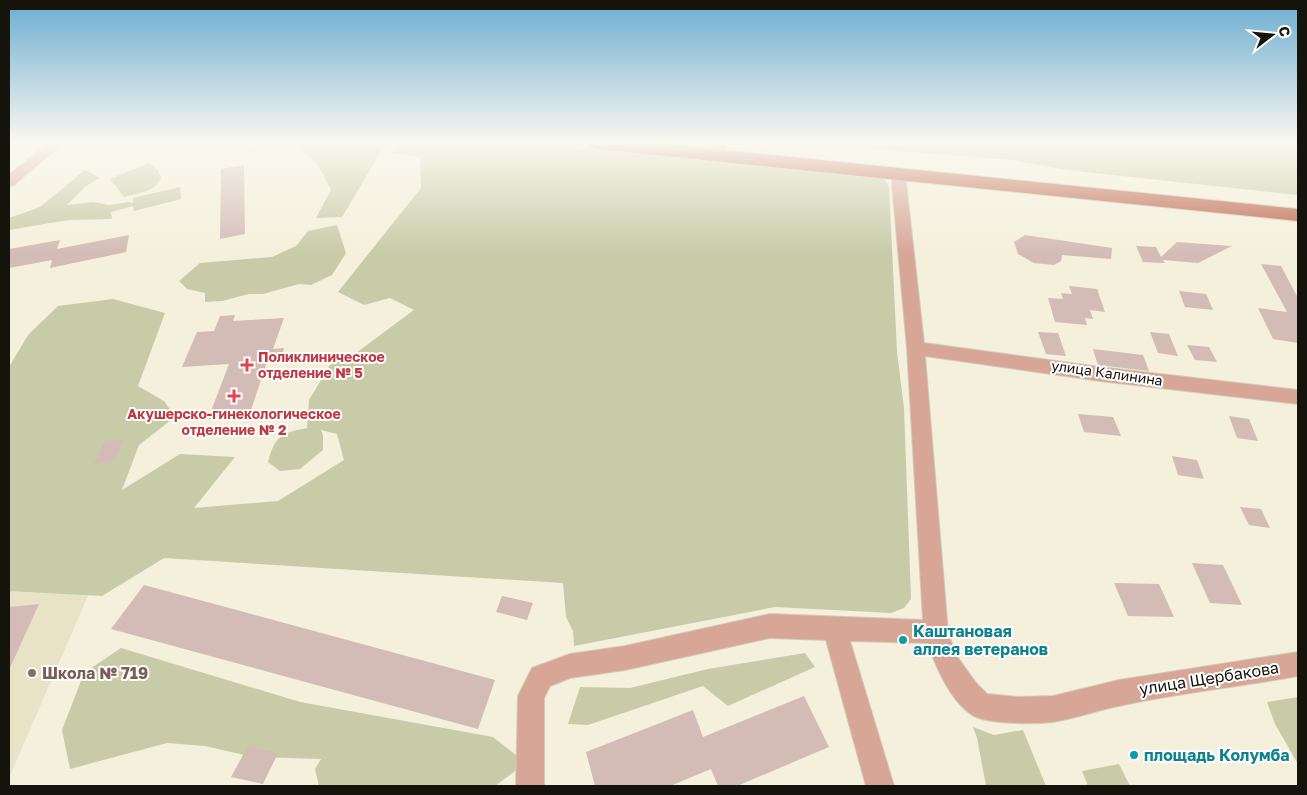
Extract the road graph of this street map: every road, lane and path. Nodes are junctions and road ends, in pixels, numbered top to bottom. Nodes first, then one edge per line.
1 (899, 180) edge
2 (958, 180) edge
3 (1064, 180) edge
4 (1298, 204) edge
5 (1298, 215) edge
6 (916, 348) junction
7 (1298, 396) edge
8 (834, 627) junction
9 (936, 632) junction
10 (1298, 664) edge
11 (530, 786) edge
12 (880, 786) edge

1 - 6 street, улица Щербакова
2 - 5 main road
3 - 4 main road
6 - 7 street, улица Калинина
6 - 9 street, улица Щербакова
8 - 9 street
8 - 11 street
8 - 12 street
9 - 10 street, улица Щербакова

